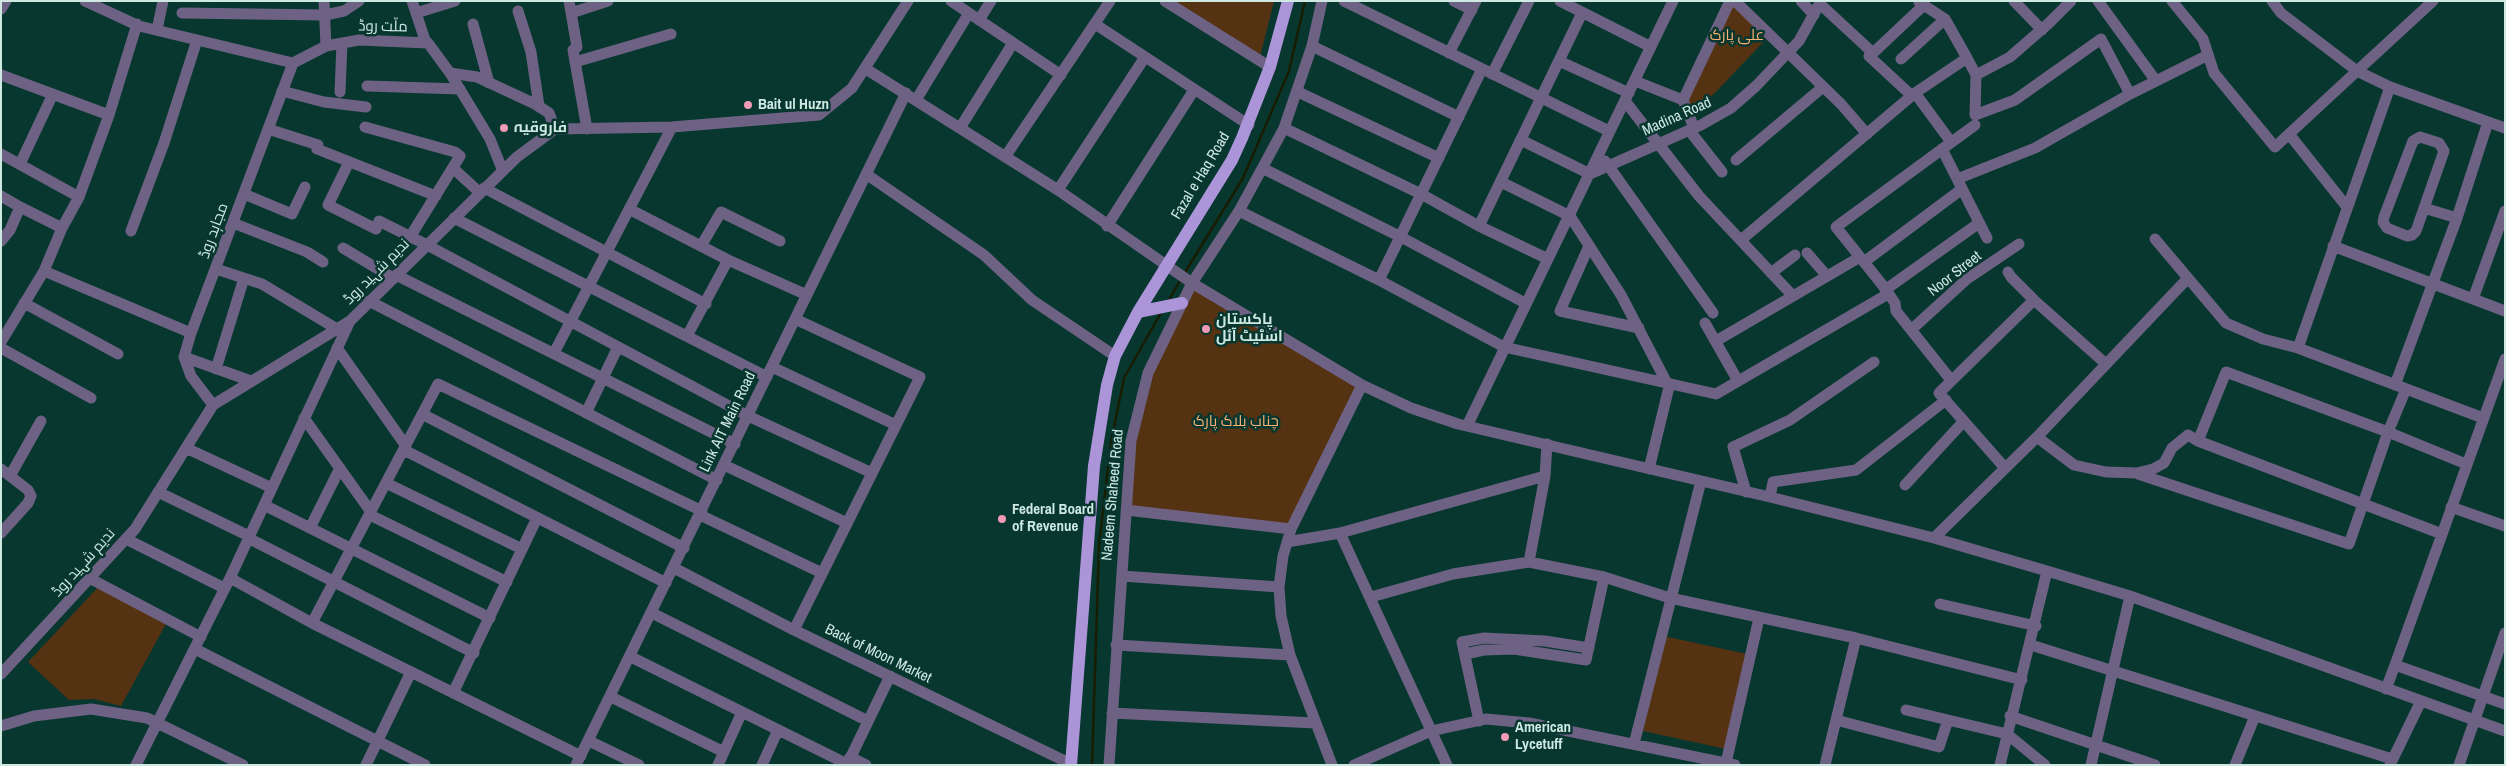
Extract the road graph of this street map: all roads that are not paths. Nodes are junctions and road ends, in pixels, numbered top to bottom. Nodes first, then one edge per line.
1 (6, 1) edge
2 (85, 1) edge
3 (116, 1) edge
4 (163, 1) edge
5 (324, 1) edge
6 (359, 1) edge
7 (412, 1) edge
8 (455, 1) edge
9 (608, 1) edge
10 (908, 1) edge
11 (951, 1) edge
12 (991, 1) edge
13 (1110, 1) edge
14 (1165, 1) edge
15 (1288, 1) edge
16 (1322, 1) edge
17 (1344, 1) edge
18 (1454, 1) edge
19 (1529, 1) edge
20 (1560, 1) edge
21 (1730, 1) edge
22 (1735, 1) edge
23 (1801, 1) edge
24 (2014, 1) edge
25 (2071, 1) edge
26 (2098, 1) edge
27 (2172, 1) edge
28 (2272, 1) edge
29 (2433, 1) edge
30 (1670, 2) edge
31 (1820, 2) edge
32 (1922, 3) edge
33 (1474, 6) edge
34 (570, 7) edge
35 (1, 9) edge
36 (518, 11) dead end
37 (182, 13) dead end
38 (416, 13) junction
39 (1582, 13) junction
40 (113, 14) junction
41 (1814, 14) junction
42 (325, 15) junction
43 (974, 17) junction
44 (1945, 19) junction
45 (137, 24) junction
46 (474, 24) dead end
47 (1095, 24) junction
48 (157, 30) junction
49 (2042, 30) junction
50 (671, 34) dead end
51 (196, 40) junction
52 (342, 43) junction
53 (426, 43) junction
54 (1013, 43) junction
55 (326, 46) junction
56 (1312, 46) junction
57 (1651, 47) junction
58 (1449, 53) junction
59 (1787, 53) junction
60 (1873, 53) junction
61 (2208, 55) junction
62 (1145, 57) junction
63 (1967, 58) junction
64 (1900, 59) dead end
65 (1559, 61) junction
66 (575, 62) junction
67 (293, 63) junction
68 (1270, 67) junction
69 (866, 69) junction
70 (1487, 71) junction
71 (2357, 71) junction
72 (450, 73) junction
73 (1, 75) edge
74 (1060, 75) junction
75 (1976, 75) junction
76 (1634, 80) junction
77 (2156, 81) junction
78 (489, 83) junction
79 (367, 86) dead end
80 (1823, 86) junction
81 (2390, 87) junction
82 (460, 89) junction
83 (1194, 90) junction
84 (282, 91) junction
85 (340, 92) dead end
86 (906, 92) junction
87 (1298, 92) junction
88 (53, 94) junction
89 (2130, 94) junction
90 (1913, 95) junction
91 (1627, 97) junction
92 (1541, 98) junction
93 (916, 100) junction
94 (1683, 100) junction
95 (539, 106) junction
96 (366, 107) dead end
97 (109, 115) junction
98 (1459, 117) junction
99 (2488, 122) junction
100 (1249, 125) junction
101 (1975, 125) dead end
102 (365, 127) dead end
103 (672, 127) junction
104 (960, 128) junction
105 (1284, 128) junction
106 (2505, 128) edge
107 (268, 129) junction
108 (555, 129) junction
109 (587, 129) junction
110 (1691, 129) junction
111 (1609, 131) junction
112 (1867, 134) junction
113 (2289, 134) junction
114 (1521, 140) junction
115 (1658, 142) junction
116 (1951, 142) junction
117 (1942, 149) junction
118 (1600, 153) junction
119 (1, 154) edge
120 (1005, 157) junction
121 (1439, 158) junction
122 (1736, 160) dead end
123 (349, 162) junction
124 (20, 164) junction
125 (1607, 166) junction
126 (453, 168) junction
127 (502, 169) junction
128 (1264, 169) junction
129 (1722, 172) dead end
130 (866, 174) junction
131 (1590, 174) junction
132 (1501, 182) junction
133 (1959, 184) junction
134 (305, 187) dead end
135 (482, 190) junction
136 (1058, 190) junction
137 (244, 194) junction
138 (1421, 194) junction
139 (1, 196) edge
140 (436, 196) junction
141 (79, 197) junction
142 (20, 207) junction
143 (2347, 207) junction
144 (2424, 208) junction
145 (629, 210) junction
146 (1240, 211) junction
147 (2505, 211) edge
148 (1570, 216) junction
149 (454, 218) junction
150 (2457, 218) junction
151 (234, 223) junction
152 (1979, 223) junction
153 (1107, 226) junction
154 (1479, 226) junction
155 (62, 228) junction
156 (131, 231) dead end
157 (1399, 236) junction
158 (410, 237) junction
159 (1988, 238) dead end
160 (2155, 239) dead end
161 (1740, 240) junction
162 (1, 241) edge
163 (780, 241) dead end
164 (2019, 244) dead end
165 (427, 245) junction
166 (700, 246) junction
167 (1589, 246) junction
168 (2333, 246) junction
169 (342, 248) dead end
170 (606, 252) junction
171 (1807, 253) dead end
172 (1795, 255) dead end
173 (1548, 259) junction
174 (728, 260) junction
175 (1862, 260) junction
176 (323, 262) dead end
177 (1168, 268) junction
178 (216, 269) junction
179 (44, 271) junction
180 (2008, 272) dead end
181 (1771, 273) junction
182 (395, 276) junction
183 (1827, 276) junction
184 (244, 278) junction
185 (2188, 278) junction
186 (1379, 280) junction
187 (1190, 282) junction
188 (2432, 283) junction
189 (589, 286) junction
190 (1887, 292) junction
191 (807, 295) junction
192 (1793, 296) junction
193 (2473, 299) junction
194 (2034, 300) junction
195 (369, 302) junction
196 (24, 303) junction
197 (1525, 303) junction
198 (706, 304) junction
199 (1181, 304) junction
200 (2505, 311) edge
201 (1138, 312) junction
202 (1713, 314) dead end
203 (795, 319) junction
204 (350, 321) junction
205 (570, 321) junction
206 (1705, 323) dead end
207 (337, 328) junction
208 (1639, 328) junction
209 (1911, 330) junction
210 (191, 333) junction
211 (687, 336) junction
212 (1716, 341) junction
213 (1, 342) edge
214 (618, 347) junction
215 (1, 348) edge
216 (337, 348) junction
217 (1504, 348) junction
218 (2298, 348) junction
219 (554, 353) junction
220 (118, 354) dead end
221 (1115, 356) junction
222 (184, 357) junction
223 (2505, 359) edge
224 (1874, 362) dead end
225 (2106, 364) junction
226 (216, 369) junction
227 (770, 372) junction
228 (603, 378) junction
229 (1951, 380) junction
230 (251, 381) junction
231 (1738, 381) junction
232 (1666, 382) junction
233 (1362, 385) junction
234 (2400, 387) junction
235 (91, 398) dead end
236 (1946, 400) junction
237 (213, 405) junction
238 (586, 413) junction
239 (422, 414) junction
240 (748, 416) junction
241 (304, 418) junction
242 (2483, 418) junction
243 (42, 421) dead end
244 (1964, 421) junction
245 (896, 425) junction
246 (1467, 426) junction
247 (2388, 432) junction
248 (2037, 437) junction
249 (2198, 441) junction
250 (734, 444) junction
251 (1547, 444) junction
252 (186, 448) junction
253 (405, 448) junction
254 (724, 464) junction
255 (2466, 464) junction
256 (340, 468) junction
257 (2005, 468) junction
258 (1649, 469) junction
259 (6, 473) edge
260 (872, 473) junction
261 (2137, 473) junction
262 (1545, 476) junction
263 (717, 480) junction
264 (1701, 481) junction
265 (386, 483) junction
266 (1905, 485) dead end
267 (272, 488) junction
268 (158, 492) junction
269 (1746, 492) junction
270 (1770, 498) junction
271 (2363, 503) junction
272 (264, 505) junction
273 (2451, 507) junction
274 (1126, 510) junction
275 (701, 513) junction
276 (370, 514) junction
277 (537, 518) junction
278 (847, 523) junction
279 (2505, 526) edge
280 (310, 528) junction
281 (1291, 529) junction
282 (1340, 533) junction
283 (1, 534) edge
284 (2442, 534) junction
285 (248, 537) junction
286 (1934, 538) junction
287 (126, 539) junction
288 (1287, 542) junction
289 (684, 548) junction
290 (352, 549) junction
291 (522, 549) junction
292 (1530, 562) junction
293 (674, 568) junction
294 (2048, 571) junction
295 (822, 573) junction
296 (1122, 576) junction
297 (1604, 577) junction
298 (91, 579) junction
299 (335, 582) junction
300 (507, 582) junction
301 (666, 582) junction
302 (227, 583) junction
303 (1279, 587) junction
304 (2130, 596) junction
305 (1370, 597) junction
306 (1670, 598) junction
307 (1940, 604) dead end
308 (652, 613) junction
309 (490, 618) junction
310 (1758, 618) junction
311 (312, 623) junction
312 (2036, 626) junction
313 (794, 630) junction
314 (2505, 633) edge
315 (200, 637) junction
316 (1856, 638) junction
317 (1116, 645) junction
318 (2031, 645) junction
319 (194, 649) junction
320 (474, 652) junction
321 (1290, 655) junction
322 (631, 657) junction
323 (2395, 665) junction
324 (2114, 671) junction
325 (411, 672) junction
326 (1, 674) edge
327 (890, 676) junction
328 (2022, 680) junction
329 (2386, 689) junction
330 (453, 693) junction
331 (2484, 697) junction
332 (611, 698) junction
333 (2420, 701) junction
334 (2505, 704) edge
335 (1906, 710) dead end
336 (742, 712) junction
337 (1112, 713) junction
338 (2010, 716) junction
339 (2255, 716) junction
340 (1836, 720) junction
341 (1948, 720) junction
342 (2475, 720) junction
343 (868, 721) junction
344 (1479, 721) junction
345 (156, 722) junction
346 (1315, 723) junction
347 (1, 726) edge
348 (778, 730) junction
349 (1432, 731) junction
350 (2505, 731) edge
351 (2007, 734) junction
352 (378, 741) junction
353 (589, 741) junction
354 (1634, 744) junction
355 (2096, 744) junction
356 (724, 752) junction
357 (579, 760) edge
358 (1693, 760) edge
359 (848, 762) edge
360 (2391, 762) edge
361 (1071, 764) edge
362 (1731, 764) edge
363 (136, 765) edge
364 (243, 765) edge
365 (366, 765) edge
366 (425, 765) edge
367 (638, 765) edge
368 (718, 765) edge
369 (762, 765) edge
370 (866, 765) edge
371 (1109, 765) edge
372 (1332, 765) edge
373 (1354, 765) edge
374 (1448, 765) edge
375 (1825, 765) edge
376 (2000, 765) edge
377 (2045, 765) edge
378 (2091, 765) edge
379 (2155, 765) edge
380 (2235, 765) edge
381 (2459, 765) edge

1 - 35 street
2 - 40 street
3 - 40 street
4 - 48 street
5 - 42 street
6 - 42 street
7 - 38 street
8 - 38 street
9 - 34 street
10 - 69 street
11 - 43 street
12 - 43 street
13 - 47 street
14 - 68 street
15 - 68 main road, Fazal e Haq Road
16 - 56 street, Nadeem Shaheed Road
17 - 58 street
18 - 33 street
19 - 70 street
20 - 39 street
21 - 94 street
22 - 59 street
23 - 41 street
24 - 49 street
25 - 49 street
26 - 77 street
27 - 61 street
28 - 71 street
29 - 71 street
30 - 57 street
31 - 41 street, Madina Road
31 - 60 street
32 - 44 street
32 - 60 street
33 - 58 street
34 - 66 street
36 - 95 street
37 - 42 street
38 - 53 street
39 - 57 street
39 - 65 street
40 - 45 street
41 - 59 street, Madina Road
42 - 55 street
43 - 54 street
43 - 93 street
44 - 63 street
44 - 64 street
45 - 48 street
45 - 97 street
46 - 78 street
47 - 62 street
47 - 74 street
48 - 51 street
49 - 75 street
50 - 66 street
51 - 67 street
51 - 156 street
52 - 53 street, ملّت روڈ
52 - 55 street, ملّت روڈ
52 - 85 street
53 - 72 street, ملّت روڈ
54 - 74 street
54 - 104 street
55 - 67 street, ملّت روڈ
56 - 87 street, Nadeem Shaheed Road
56 - 98 street
57 - 76 street
58 - 70 street
59 - 80 street
59 - 110 street, Madina Road
60 - 90 street
61 - 77 street
61 - 113 street
62 - 83 street
62 - 136 street
63 - 75 street
63 - 90 street
65 - 91 street
65 - 92 street
66 - 109 street
67 - 84 street, مجاہد روڈ
68 - 100 main road, Fazal e Haq Road
69 - 86 street
69 - 103 street
70 - 92 street
70 - 98 street
71 - 81 street
71 - 113 street
72 - 78 street
72 - 82 street, ملّت روڈ
73 - 88 street
74 - 120 street
75 - 89 street
76 - 91 street
76 - 94 street
77 - 89 street
78 - 95 street
79 - 82 street
80 - 112 street
80 - 122 street
81 - 99 street
81 - 143 street
82 - 127 street, ملّت روڈ
83 - 100 street
83 - 153 street
84 - 96 street
84 - 107 street, مجاہد روڈ
86 - 93 street
86 - 130 street, Link AIT Main Road
87 - 105 street, Nadeem Shaheed Road
87 - 121 street
88 - 97 street
88 - 124 street
89 - 133 street
90 - 112 street
90 - 116 street
91 - 111 street
91 - 115 street
92 - 111 street
92 - 114 street
93 - 104 street
94 - 110 street
95 - 108 street
97 - 141 street
98 - 121 street
99 - 106 street
99 - 150 street
100 - 177 main road, Fazal e Haq Road
101 - 116 street
102 - 126 street
103 - 109 street
103 - 145 street
104 - 120 street
105 - 128 street, Nadeem Shaheed Road
105 - 138 street
107 - 123 street
107 - 137 street, مجاہد روڈ
108 - 109 street
108 - 127 street, ندیم شہید روڈ
110 - 115 street, Madina Road
110 - 129 street
111 - 118 street
112 - 161 street
113 - 143 street
114 - 131 street
114 - 132 street
115 - 125 street, Madina Road
115 - 161 street
116 - 117 street
117 - 133 street
117 - 175 street
118 - 125 street
118 - 131 street
119 - 124 street
120 - 136 street
121 - 138 street
123 - 140 street
123 - 158 street
124 - 141 street
125 - 131 street, Madina Road
125 - 202 street
126 - 135 street
126 - 140 street
127 - 135 street, ندیم شہید روڈ
128 - 146 street, Nadeem Shaheed Road
128 - 157 street
130 - 191 street, Link AIT Main Road
130 - 221 street
131 - 148 street
132 - 148 street
132 - 154 street
133 - 152 street
133 - 175 street
134 - 137 street
135 - 149 street, ندیم شہید روڈ
135 - 170 street
136 - 153 street
137 - 151 street, مجاہد روڈ
138 - 154 street
138 - 157 street
139 - 142 street
140 - 158 street
141 - 155 street
142 - 155 street
142 - 162 street
143 - 168 street
144 - 144 street
144 - 150 street
145 - 166 street
145 - 170 street
146 - 186 street
146 - 187 street, Nadeem Shaheed Road
147 - 193 street
148 - 167 street
148 - 173 street
149 - 165 street, ندیم شہید روڈ
149 - 189 street
150 - 188 street
151 - 176 street
151 - 178 street, مجاہد روڈ
152 - 159 street
152 - 190 street
153 - 177 street
154 - 173 street
155 - 179 street
157 - 186 street
157 - 197 street
158 - 165 street
160 - 185 street
161 - 181 street
163 - 166 street
164 - 209 street, Noor Street
165 - 182 street, ندیم شہید روڈ
165 - 205 street
166 - 174 street
167 - 208 street
167 - 208 street
168 - 188 street
168 - 218 street
169 - 182 street
170 - 189 street
170 - 198 street
171 - 183 street
172 - 181 street
173 - 197 street
174 - 191 street
174 - 198 street
175 - 183 street
175 - 190 street
177 - 187 street
177 - 201 main road, Fazal e Haq Road
178 - 184 street
178 - 210 street, مجاہد روڈ
179 - 196 street
179 - 210 street
180 - 194 street
181 - 192 street
182 - 195 street, ندیم شہید روڈ
182 - 219 street
183 - 192 street
184 - 207 street
184 - 226 street
185 - 218 street
185 - 225 street
186 - 217 street
187 - 199 street, Nadeem Shaheed Road
187 - 233 street
188 - 193 street
188 - 234 street
189 - 205 street
189 - 211 street
190 - 209 street
190 - 231 street
191 - 203 street, Link AIT Main Road
192 - 212 street
193 - 200 street
194 - 225 street
194 - 229 street
195 - 204 street, ندیم شہید روڈ
195 - 238 street
196 - 213 street
196 - 220 street
197 - 217 street
198 - 211 street
199 - 201 main road
199 - 274 street, Nadeem Shaheed Road
201 - 221 main road, Fazal e Haq Road
203 - 227 street, Link AIT Main Road
203 - 245 street
204 - 207 street, ندیم شہید روڈ
204 - 216 street
205 - 214 street
205 - 219 street
206 - 212 street
207 - 230 street, ندیم شہید روڈ
208 - 232 street
209 - 229 street
210 - 222 street, مجاہد روڈ
211 - 227 street
212 - 231 street
214 - 228 street
214 - 240 street
215 - 235 street
216 - 241 street
216 - 253 street
217 - 232 street
217 - 246 street
218 - 234 street
219 - 228 street
221 - 361 main road, Nadeem Shaheed Road
222 - 226 street
222 - 237 street
223 - 242 street
224 - 269 street
225 - 248 street
226 - 230 street
227 - 240 street, Link AIT Main Road
227 - 245 street
228 - 238 street
228 - 250 street
229 - 236 street
230 - 237 street, ندیم شہید روڈ
231 - 232 street
232 - 258 street
233 - 246 street
233 - 281 street
234 - 242 street
234 - 247 street
236 - 244 street
236 - 270 street
237 - 252 street, ندیم شہید روڈ
238 - 263 street
239 - 253 street
239 - 275 street
239 - 289 street
240 - 250 street, Link AIT Main Road
240 - 260 street
241 - 256 street
241 - 267 street
242 - 255 street
243 - 259 street
244 - 257 street
244 - 266 street
245 - 260 street
246 - 251 street
247 - 249 street
247 - 255 street
247 - 271 street
248 - 257 street
248 - 261 street
249 - 261 street
249 - 271 street
250 - 254 street, Link AIT Main Road
251 - 258 street
251 - 262 street
252 - 267 street
252 - 268 street, ندیم شہید روڈ
253 - 265 street
253 - 277 street
254 - 263 street, Link AIT Main Road
254 - 278 street
255 - 273 street
256 - 276 street
256 - 280 street
257 - 286 street
258 - 264 street
259 - 283 street
260 - 278 street
261 - 271 street
262 - 282 street
262 - 292 street
263 - 275 street, Link AIT Main Road
264 - 269 street
264 - 306 street
265 - 276 street
265 - 291 street
267 - 272 street
268 - 285 street
268 - 287 street, ندیم شہید روڈ
269 - 270 street
270 - 286 street
271 - 284 street
272 - 280 street
272 - 285 street
273 - 279 street
273 - 284 street
274 - 281 street
274 - 296 street, Nadeem Shaheed Road
275 - 289 street, Link AIT Main Road
275 - 295 street
276 - 290 street
276 - 300 street
277 - 291 street
277 - 301 street
278 - 295 street
280 - 290 street
281 - 288 street
282 - 288 street
282 - 305 street
284 - 323 street
285 - 299 street
285 - 302 street
286 - 294 street
287 - 298 street, ندیم شہید روڈ
287 - 302 street
288 - 303 street
289 - 293 street, Link AIT Main Road
290 - 299 street
290 - 309 street
291 - 300 street
292 - 297 street
292 - 305 street
293 - 301 street, Link AIT Main Road
293 - 313 street, Back of Moon Market
294 - 304 street
294 - 312 street
295 - 313 street
296 - 303 street
296 - 317 street, Nadeem Shaheed Road
297 - 306 street
297 - 344 street
298 - 315 street
298 - 326 street, ندیم شہید روڈ
299 - 311 street
299 - 320 street
300 - 309 street
301 - 308 street, Link AIT Main Road
302 - 311 street
302 - 315 street
303 - 321 street
304 - 324 street
304 - 329 street
305 - 349 street
306 - 310 street
306 - 354 street
307 - 312 street
308 - 322 street, Link AIT Main Road
308 - 343 street
309 - 320 street
310 - 316 street
310 - 362 street
311 - 325 street
312 - 318 street
313 - 327 street, Back of Moon Market
314 - 331 street
315 - 319 street
316 - 328 street
316 - 340 street
317 - 321 street
317 - 337 street, Nadeem Shaheed Road
318 - 324 street
318 - 328 street
319 - 345 street
319 - 352 street
320 - 330 street
321 - 346 street
322 - 332 street, Link AIT Main Road
322 - 336 street
323 - 329 street
323 - 331 street
324 - 339 street
324 - 355 street
325 - 330 street
325 - 352 street
327 - 343 street
327 - 361 street, Back of Moon Market
328 - 338 street
329 - 333 street
330 - 357 street
331 - 334 street
331 - 342 street
332 - 353 street, Link AIT Main Road
332 - 356 street
333 - 342 street
333 - 360 street
335 - 341 street
336 - 348 street
336 - 356 street
337 - 346 street
337 - 371 street, Nadeem Shaheed Road
338 - 351 street
338 - 355 street
339 - 360 street
339 - 380 street
340 - 341 street
340 - 375 street
341 - 351 street
342 - 350 street
342 - 381 street
343 - 359 street
344 - 349 street
344 - 354 street
345 - 347 street
345 - 363 street
345 - 364 street
346 - 372 street
348 - 359 street
348 - 369 street
349 - 373 street
349 - 374 street
351 - 376 street
351 - 377 street
352 - 365 street
352 - 366 street
353 - 357 street, Link AIT Main Road
353 - 367 street
354 - 358 street
355 - 378 street
355 - 379 street
356 - 368 street
358 - 362 street
359 - 370 street

